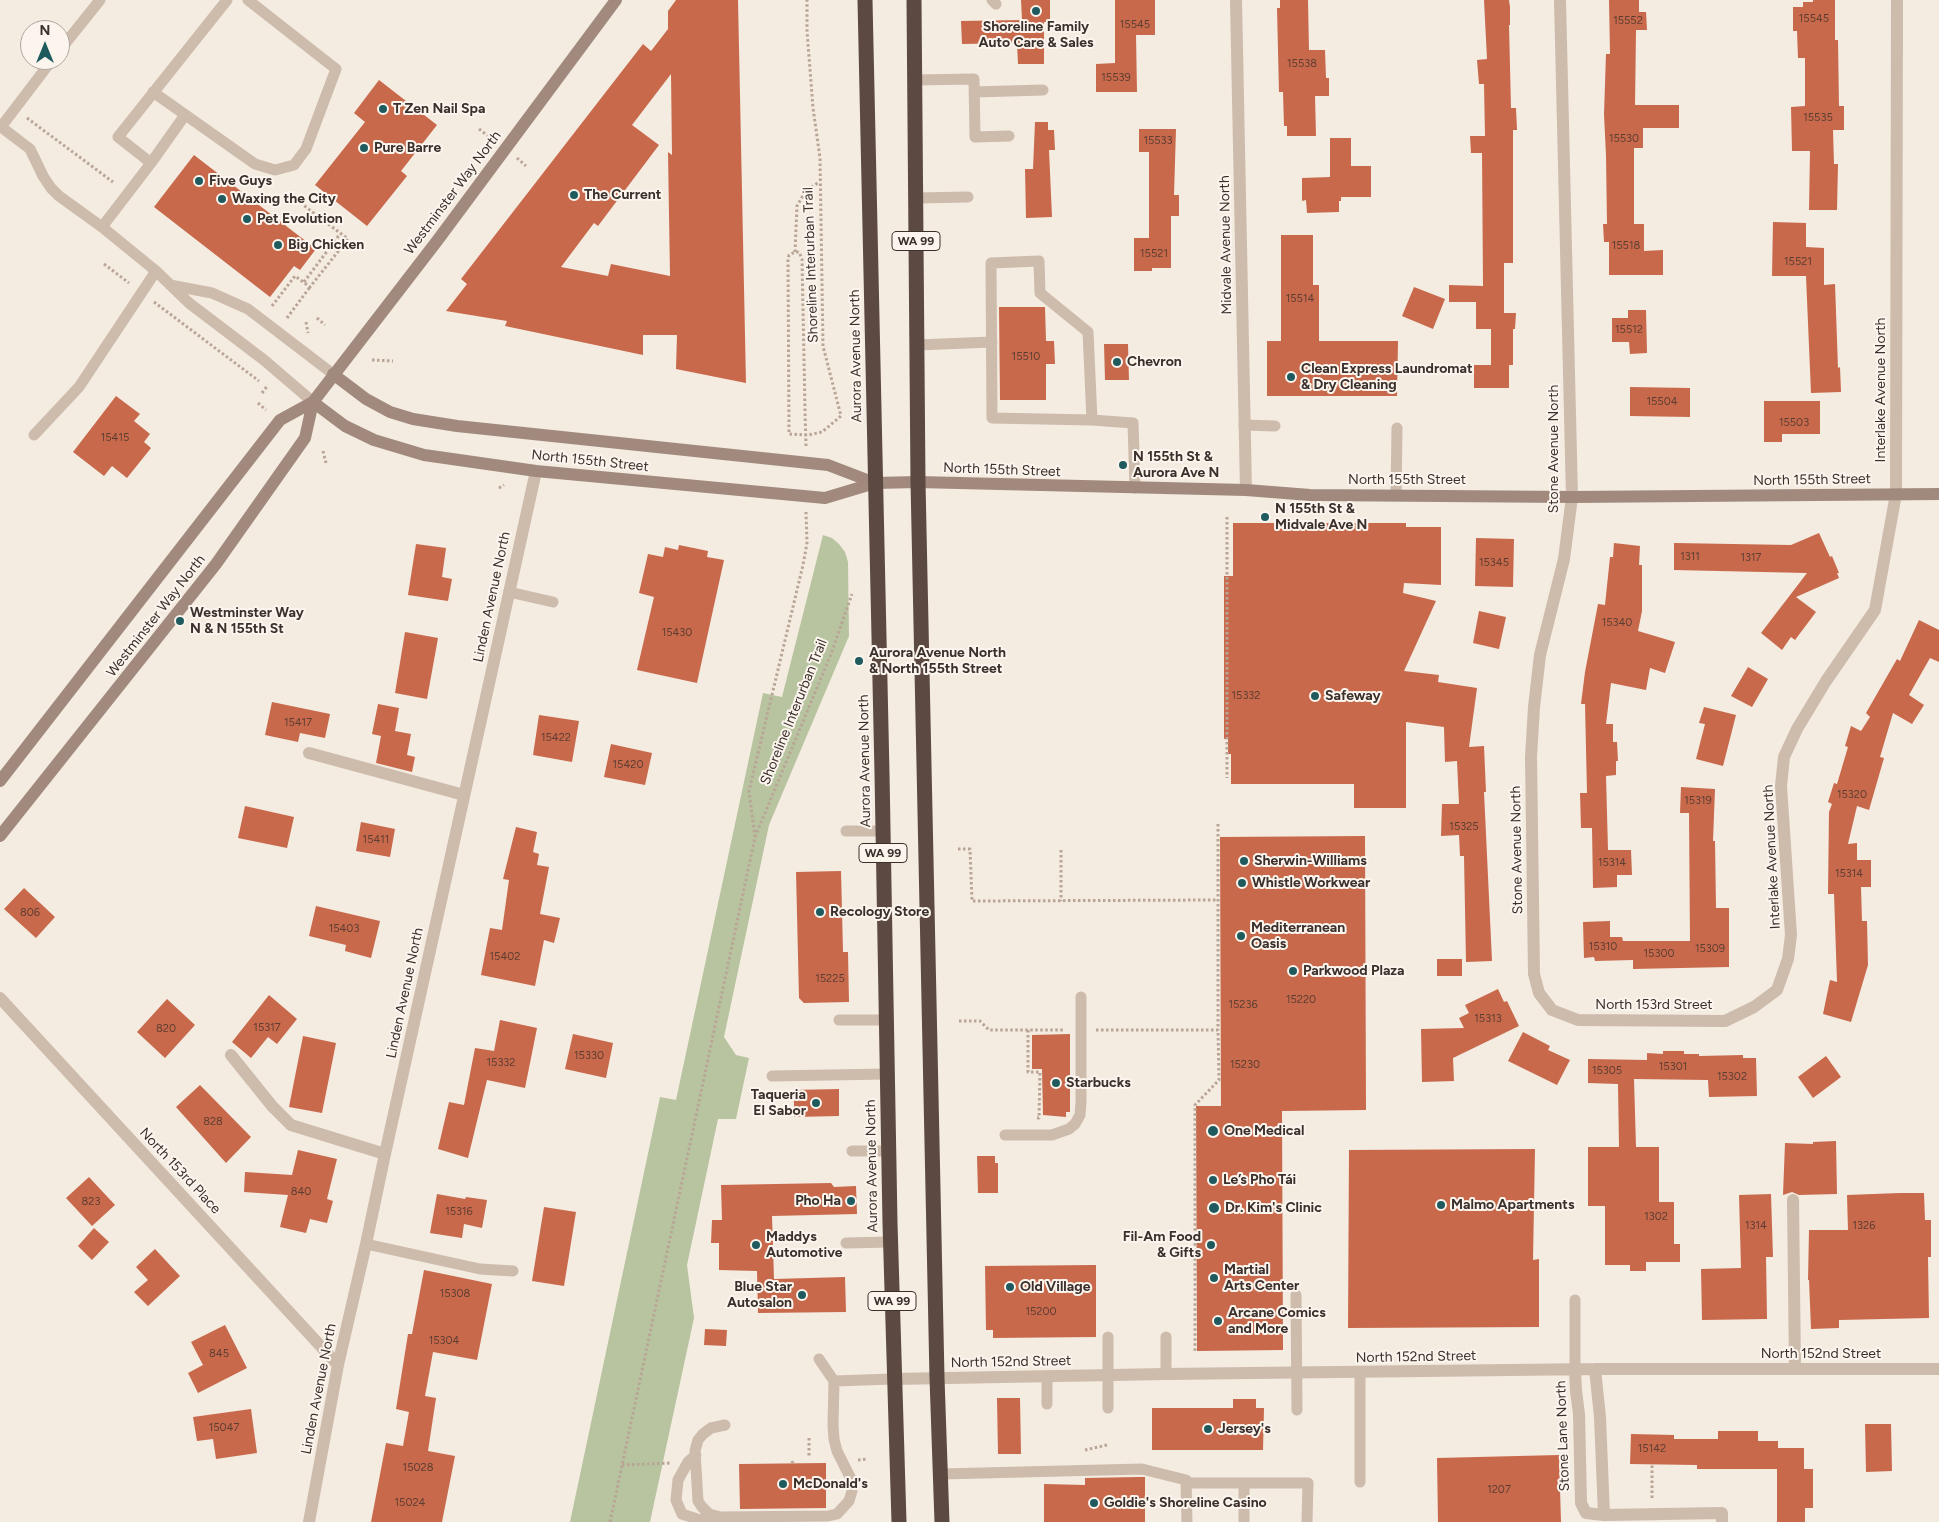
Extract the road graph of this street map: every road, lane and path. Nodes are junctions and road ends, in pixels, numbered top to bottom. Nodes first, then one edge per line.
1 (100, 0) edge
2 (227, 0) edge
3 (248, 0) edge
4 (616, 0) edge
5 (807, 0) edge
6 (865, 0) edge
7 (914, 0) edge
8 (1236, 0) edge
9 (1560, 0) edge
10 (1897, 0) edge
11 (70, 38) edge
12 (44, 70) edge
13 (914, 80) junction
14 (1044, 90) dead end
15 (153, 92) junction
16 (974, 92) junction
17 (15, 109) junction
18 (185, 115) junction
19 (0, 127) edge
20 (479, 129) dead end
21 (1008, 136) dead end
22 (492, 139) dead end
23 (151, 163) junction
24 (113, 182) dead end
25 (820, 182) junction
26 (968, 197) dead end
27 (294, 198) dead end
28 (916, 198) junction
29 (102, 227) junction
30 (340, 234) junction
31 (795, 252) junction
32 (104, 264) dead end
33 (156, 272) junction
34 (304, 282) junction
35 (170, 285) junction
36 (310, 287) junction
37 (142, 292) junction
38 (272, 306) dead end
39 (287, 318) dead end
40 (317, 318) dead end
41 (306, 322) dead end
42 (325, 325) dead end
43 (308, 333) dead end
44 (992, 342) junction
45 (917, 345) junction
46 (372, 360) dead end
47 (393, 361) dead end
48 (333, 374) junction
49 (259, 381) dead end
50 (268, 385) dead end
51 (805, 385) dead end
52 (262, 393) dead end
53 (313, 402) junction
54 (258, 403) dead end
55 (266, 410) dead end
56 (1092, 420) junction
57 (1244, 425) junction
58 (1275, 426) dead end
59 (1396, 428) dead end
60 (34, 435) dead end
61 (323, 451) dead end
62 (326, 463) dead end
63 (536, 471) junction
64 (918, 482) junction
65 (875, 483) junction
66 (504, 485) dead end
67 (499, 488) dead end
68 (1135, 488) junction
69 (1246, 490) junction
70 (1896, 494) junction
71 (1939, 494) edge
72 (1396, 495) junction
73 (1572, 497) junction
74 (1227, 517) dead end
75 (807, 543) dead end
76 (509, 592) junction
77 (852, 594) dead end
78 (552, 602) dead end
79 (309, 753) dead end
80 (1227, 778) dead end
81 (0, 781) edge
82 (464, 795) junction
83 (1218, 824) dead end
84 (883, 830) junction
85 (846, 831) dead end
86 (0, 836) edge
87 (755, 837) junction
88 (958, 849) dead end
89 (1061, 850) dead end
90 (1218, 900) junction
91 (1061, 901) junction
92 (0, 998) edge
93 (1081, 998) dead end
94 (1754, 1007) joint
95 (1552, 1010) joint
96 (839, 1020) dead end
97 (886, 1020) junction
98 (959, 1021) dead end
99 (1028, 1030) junction
100 (1081, 1030) junction
101 (1218, 1030) junction
102 (231, 1055) dead end
103 (887, 1074) junction
104 (772, 1076) dead end
105 (1031, 1118) dead end
106 (1005, 1135) dead end
107 (852, 1151) dead end
108 (888, 1151) junction
109 (385, 1154) junction
110 (1793, 1200) dead end
111 (890, 1242) junction
112 (846, 1243) dead end
113 (366, 1244) junction
114 (513, 1271) dead end
115 (1296, 1295) dead end
116 (1575, 1300) dead end
117 (1108, 1337) dead end
118 (1166, 1337) dead end
119 (1195, 1352) dead end
120 (819, 1359) dead end
121 (338, 1365) junction
122 (1595, 1369) junction
123 (1795, 1369) junction
124 (1939, 1369) edge
125 (1575, 1370) junction
126 (1296, 1373) junction
127 (1360, 1373) junction
128 (1166, 1374) junction
129 (1108, 1375) junction
130 (1047, 1376) junction
131 (937, 1378) junction
132 (894, 1379) junction
133 (834, 1381) junction
134 (1047, 1404) dead end
135 (1108, 1408) dead end
136 (1297, 1410) dead end
137 (725, 1425) dead end
138 (809, 1438) dead end
139 (1107, 1445) dead end
140 (1085, 1450) dead end
141 (696, 1455) junction
142 (809, 1457) dead end
143 (673, 1463) dead end
144 (1652, 1464) dead end
145 (622, 1465) junction
146 (941, 1474) junction
147 (1360, 1482) dead end
148 (1187, 1484) junction
149 (1244, 1484) junction
150 (1652, 1500) dead end
151 (1604, 1515) junction
152 (721, 1517) junction
153 (308, 1522) edge
154 (610, 1522) edge
155 (899, 1522) edge
156 (942, 1522) edge
157 (1187, 1522) edge
158 (1244, 1522) edge
159 (1307, 1522) edge
160 (1722, 1522) edge

1 - 11 lane
2 - 15 lane
3 - 18 lane
4 - 48 main road, Westminster Way North
5 - 25 path, Shoreline Interurban Trail
6 - 65 highway, Aurora Avenue North / WA 99
7 - 13 highway, WA 99
8 - 57 street, Midvale Avenue North
9 - 73 street, Stone Avenue North
10 - 70 street, Interlake Avenue North
12 - 17 lane
13 - 16 lane
13 - 28 highway, WA 99
14 - 16 lane
15 - 18 lane
15 - 23 lane
16 - 21 lane
17 - 19 lane
17 - 24 path
18 - 23 lane
19 - 29 lane
20 - 22 path
23 - 29 lane
25 - 31 path
25 - 31 path, Shoreline Interurban Trail
26 - 28 lane
27 - 30 path
28 - 45 highway, WA 99
29 - 33 lane
30 - 34 path
30 - 36 path
31 - 51 path, Shoreline Interurban Trail
32 - 37 path
33 - 35 lane
33 - 37 lane
34 - 36 path
34 - 38 path
35 - 48 lane
35 - 53 lane
36 - 39 path
37 - 49 path
37 - 60 lane
40 - 42 path
41 - 43 path
44 - 45 lane
44 - 56 lane
44 - 56 lane
45 - 64 highway, WA 99
46 - 47 path
48 - 53 main road, Westminster Way North
48 - 65 main road, North 155th Street
50 - 52 path
53 - 63 main road, North 155th Street
53 - 81 main road, Westminster Way North
53 - 86 main road, Westminster Way North
54 - 55 path
56 - 68 lane
57 - 58 lane
57 - 69 street, Midvale Avenue North
59 - 72 lane
61 - 62 path
63 - 65 main road, North 155th Street
63 - 76 street, Linden Avenue North
64 - 65 main road, North 155th Street
64 - 68 main road, North 155th Street
64 - 131 highway, WA 99
65 - 84 highway, Aurora Avenue North / WA 99
66 - 67 path
68 - 69 main road, North 155th Street
69 - 72 main road, North 155th Street
70 - 71 main road, North 155th Street
70 - 73 main road, North 155th Street
70 - 94 street, Interlake Avenue North
72 - 73 main road, North 155th Street
73 - 95 street, Stone Avenue North
74 - 80 path
75 - 87 path
76 - 78 lane
76 - 82 street, Linden Avenue North
77 - 87 path, Shoreline Interurban Trail
79 - 82 street
82 - 109 street, Linden Avenue North
83 - 90 path
84 - 85 lane
84 - 97 highway, Aurora Avenue North / WA 99
87 - 145 path
88 - 91 path
89 - 91 path
90 - 91 path
90 - 101 path
92 - 121 street, North 153rd Place
93 - 100 lane
94 - 95 street, North 153rd Street
96 - 97 lane
97 - 103 highway, Aurora Avenue North / WA 99
98 - 99 path
99 - 100 path
99 - 105 path
100 - 101 path
100 - 106 lane
101 - 119 path
102 - 109 street
103 - 104 lane
103 - 108 highway, Aurora Avenue North / WA 99
107 - 108 lane
108 - 111 highway, Aurora Avenue North / WA 99
109 - 113 street, Linden Avenue North
110 - 123 street
111 - 112 lane
111 - 132 highway, Aurora Avenue North / WA 99
113 - 114 lane
113 - 121 street, Linden Avenue North
115 - 126 lane
116 - 125 lane
117 - 129 lane
118 - 128 lane
120 - 133 lane
121 - 153 street, Linden Avenue North
122 - 123 street, North 152nd Street
122 - 125 street, North 152nd Street
122 - 151 street
123 - 124 street, North 152nd Street
125 - 127 street, North 152nd Street
125 - 151 street, Stone Lane North
126 - 127 street, North 152nd Street
126 - 128 street, North 152nd Street
126 - 136 lane
127 - 147 lane
128 - 129 street, North 152nd Street
129 - 130 street, North 152nd Street
129 - 135 lane
130 - 131 street, North 152nd Street
130 - 134 lane
131 - 132 street, North 152nd Street
131 - 146 highway, WA 99
132 - 133 lane
132 - 155 highway, Aurora Avenue North / WA 99
133 - 152 lane
137 - 141 lane
138 - 142 path
139 - 140 path
141 - 152 lane
141 - 152 lane
143 - 145 path
144 - 150 path
145 - 154 path
146 - 148 lane
146 - 156 highway, WA 99
148 - 149 lane
148 - 157 lane
149 - 158 lane
149 - 159 lane
151 - 160 street, Stone Lane North

